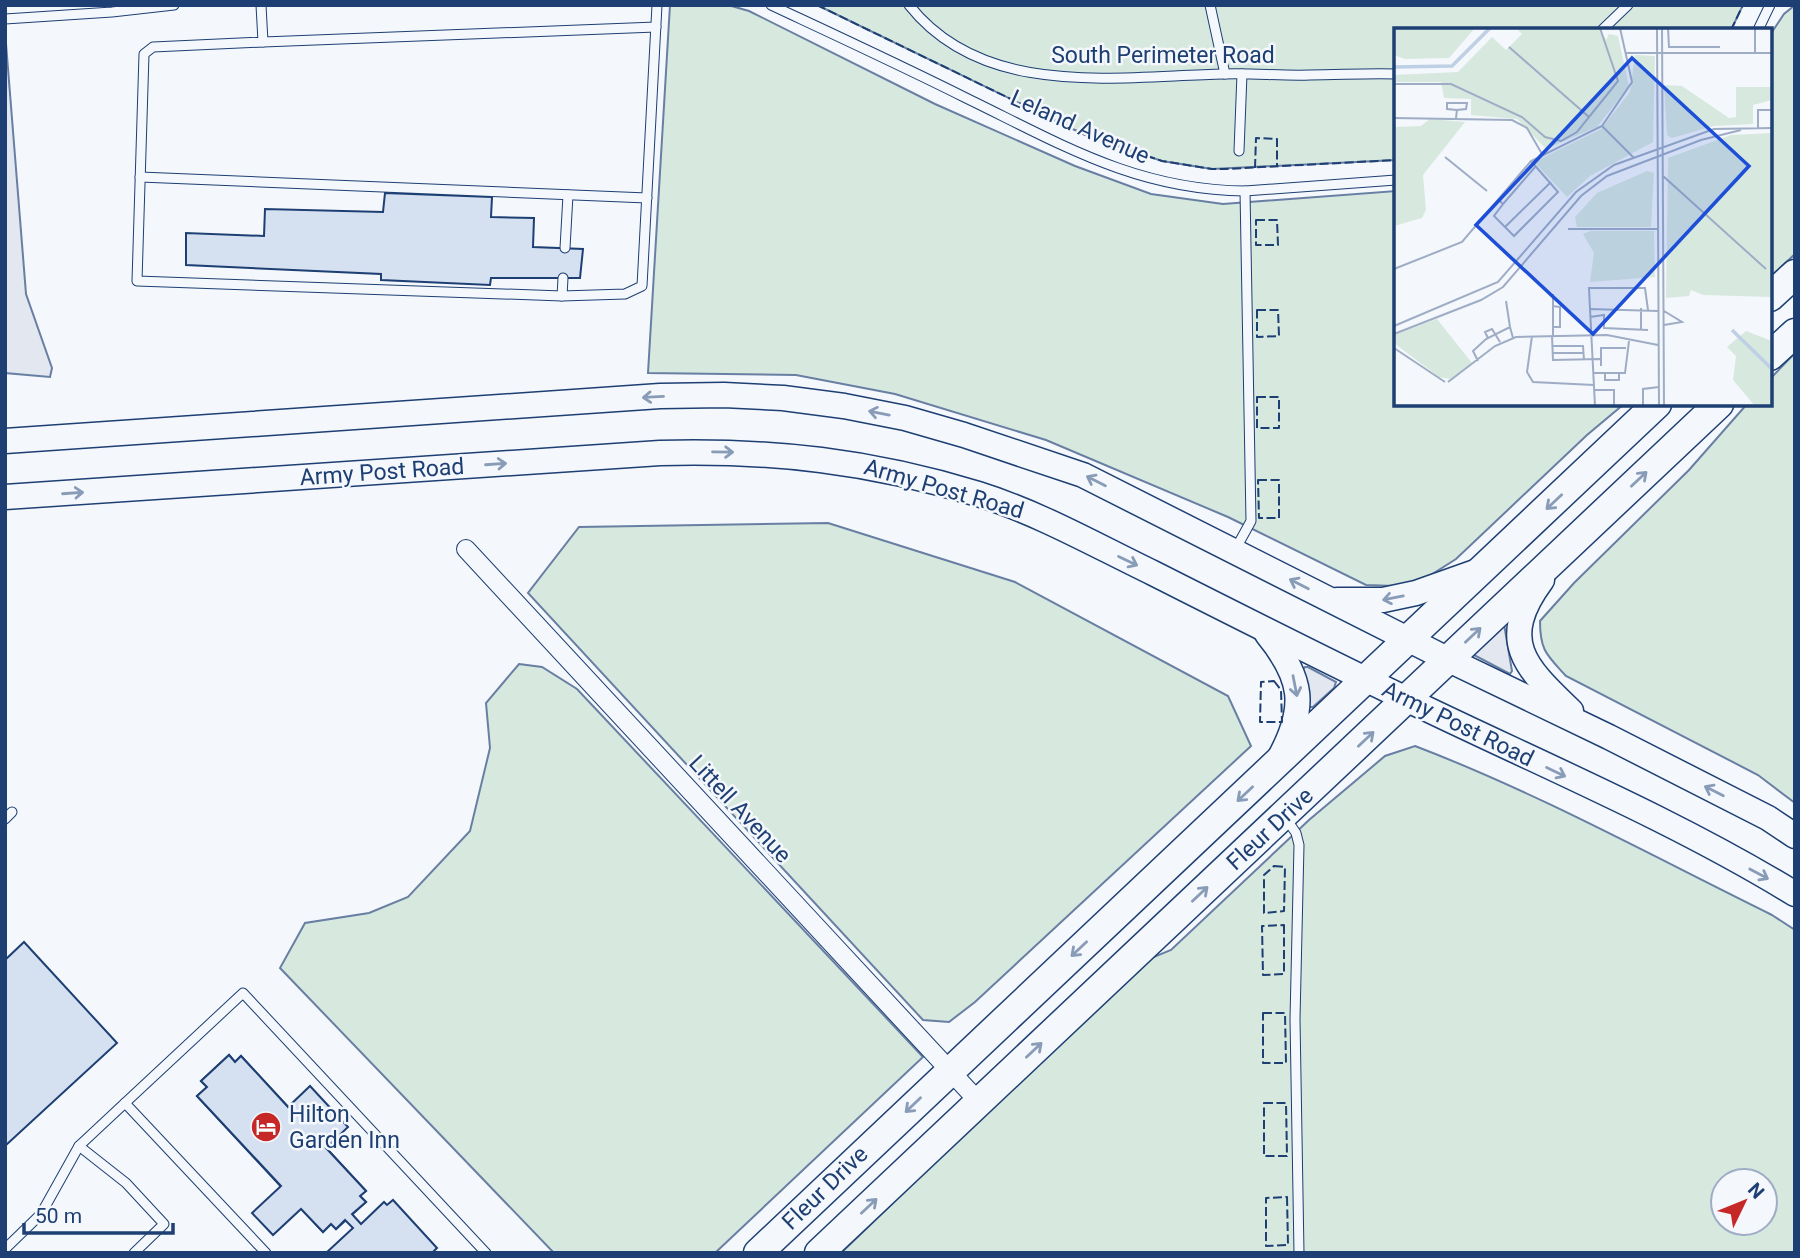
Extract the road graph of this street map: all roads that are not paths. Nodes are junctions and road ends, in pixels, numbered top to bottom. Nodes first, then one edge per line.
1 (174, 5) edge
2 (261, 5) edge
3 (657, 5) edge
4 (771, 5) edge
5 (909, 5) edge
6 (1210, 5) edge
7 (1628, 5) edge
8 (1770, 5) edge
9 (5, 19) edge
10 (656, 27) junction
11 (1604, 28) edge
12 (1759, 28) edge
13 (263, 42) junction
14 (1225, 74) junction
15 (1241, 74) junction
16 (1394, 74) edge
17 (1239, 151) dead end
18 (140, 177) junction
19 (1394, 180) edge
20 (1245, 191) junction
21 (568, 195) junction
22 (647, 198) junction
23 (565, 248) dead end
24 (1795, 274) edge
25 (563, 278) dead end
26 (1772, 295) edge
27 (562, 296) junction
28 (1795, 333) edge
29 (1772, 354) edge
30 (1655, 406) edge
31 (1717, 406) edge
32 (5, 441) edge
33 (5, 497) edge
34 (466, 549) dead end
35 (1564, 550) junction
36 (1234, 552) junction
37 (1482, 570) junction
38 (1330, 600) junction
39 (1262, 628) junction
40 (1408, 640) junction
41 (1447, 659) junction
42 (1366, 680) junction
43 (1406, 699) junction
44 (1586, 727) junction
45 (1275, 766) junction
46 (1284, 816) junction
47 (1795, 836) edge
48 (1795, 894) edge
49 (949, 1071) junction
50 (979, 1102) junction
51 (125, 1104) junction
52 (79, 1146) junction
53 (5, 1249) edge
54 (134, 1253) edge
55 (266, 1253) edge
56 (486, 1253) edge
57 (758, 1253) edge
58 (819, 1253) edge
59 (1299, 1253) edge

1 - 9 lane
2 - 13 lane
3 - 10 lane
4 - 20 lane, Leland Avenue
5 - 14 lane, South Perimeter Road
6 - 14 lane
7 - 11 lane
8 - 12 lane
10 - 13 lane
10 - 22 lane
13 - 18 lane
14 - 15 lane, South Perimeter Road
15 - 16 lane, South Perimeter Road
15 - 17 lane
18 - 21 lane
18 - 27 lane
19 - 20 lane, Leland Avenue
20 - 36 lane
21 - 22 lane
21 - 23 lane
22 - 27 lane
24 - 26 main road
25 - 27 lane
28 - 29 main road
30 -> 37 main road, Fleur Drive
35 -> 31 main road, Fleur Drive
36 -> 32 main road
33 -> 39 main road, Army Post Road
34 - 49 street, Littell Avenue
41 -> 35 main road, Fleur Drive
35 - 44 main road
38 -> 36 main road
37 -> 38 main road
37 - 40 main road, Fleur Drive
38 - 40 main road
39 - 42 main road, Army Post Road
39 -> 45 main road
40 - 41 main road
40 - 42 main road, Fleur Drive
41 - 43 main road, Fleur Drive
41 - 44 main road
42 - 43 main road, Army Post Road
42 - 45 main road, Fleur Drive
46 -> 43 main road, Fleur Drive
43 -> 48 main road, Army Post Road
47 -> 44 main road
45 -> 49 main road, Fleur Drive
50 -> 46 main road, Fleur Drive
46 - 59 lane
49 - 50 street, Littell Avenue
49 -> 57 main road, Fleur Drive
58 -> 50 main road, Fleur Drive
51 - 52 lane
51 - 55 lane
51 - 56 lane
52 - 53 lane
52 - 54 lane

